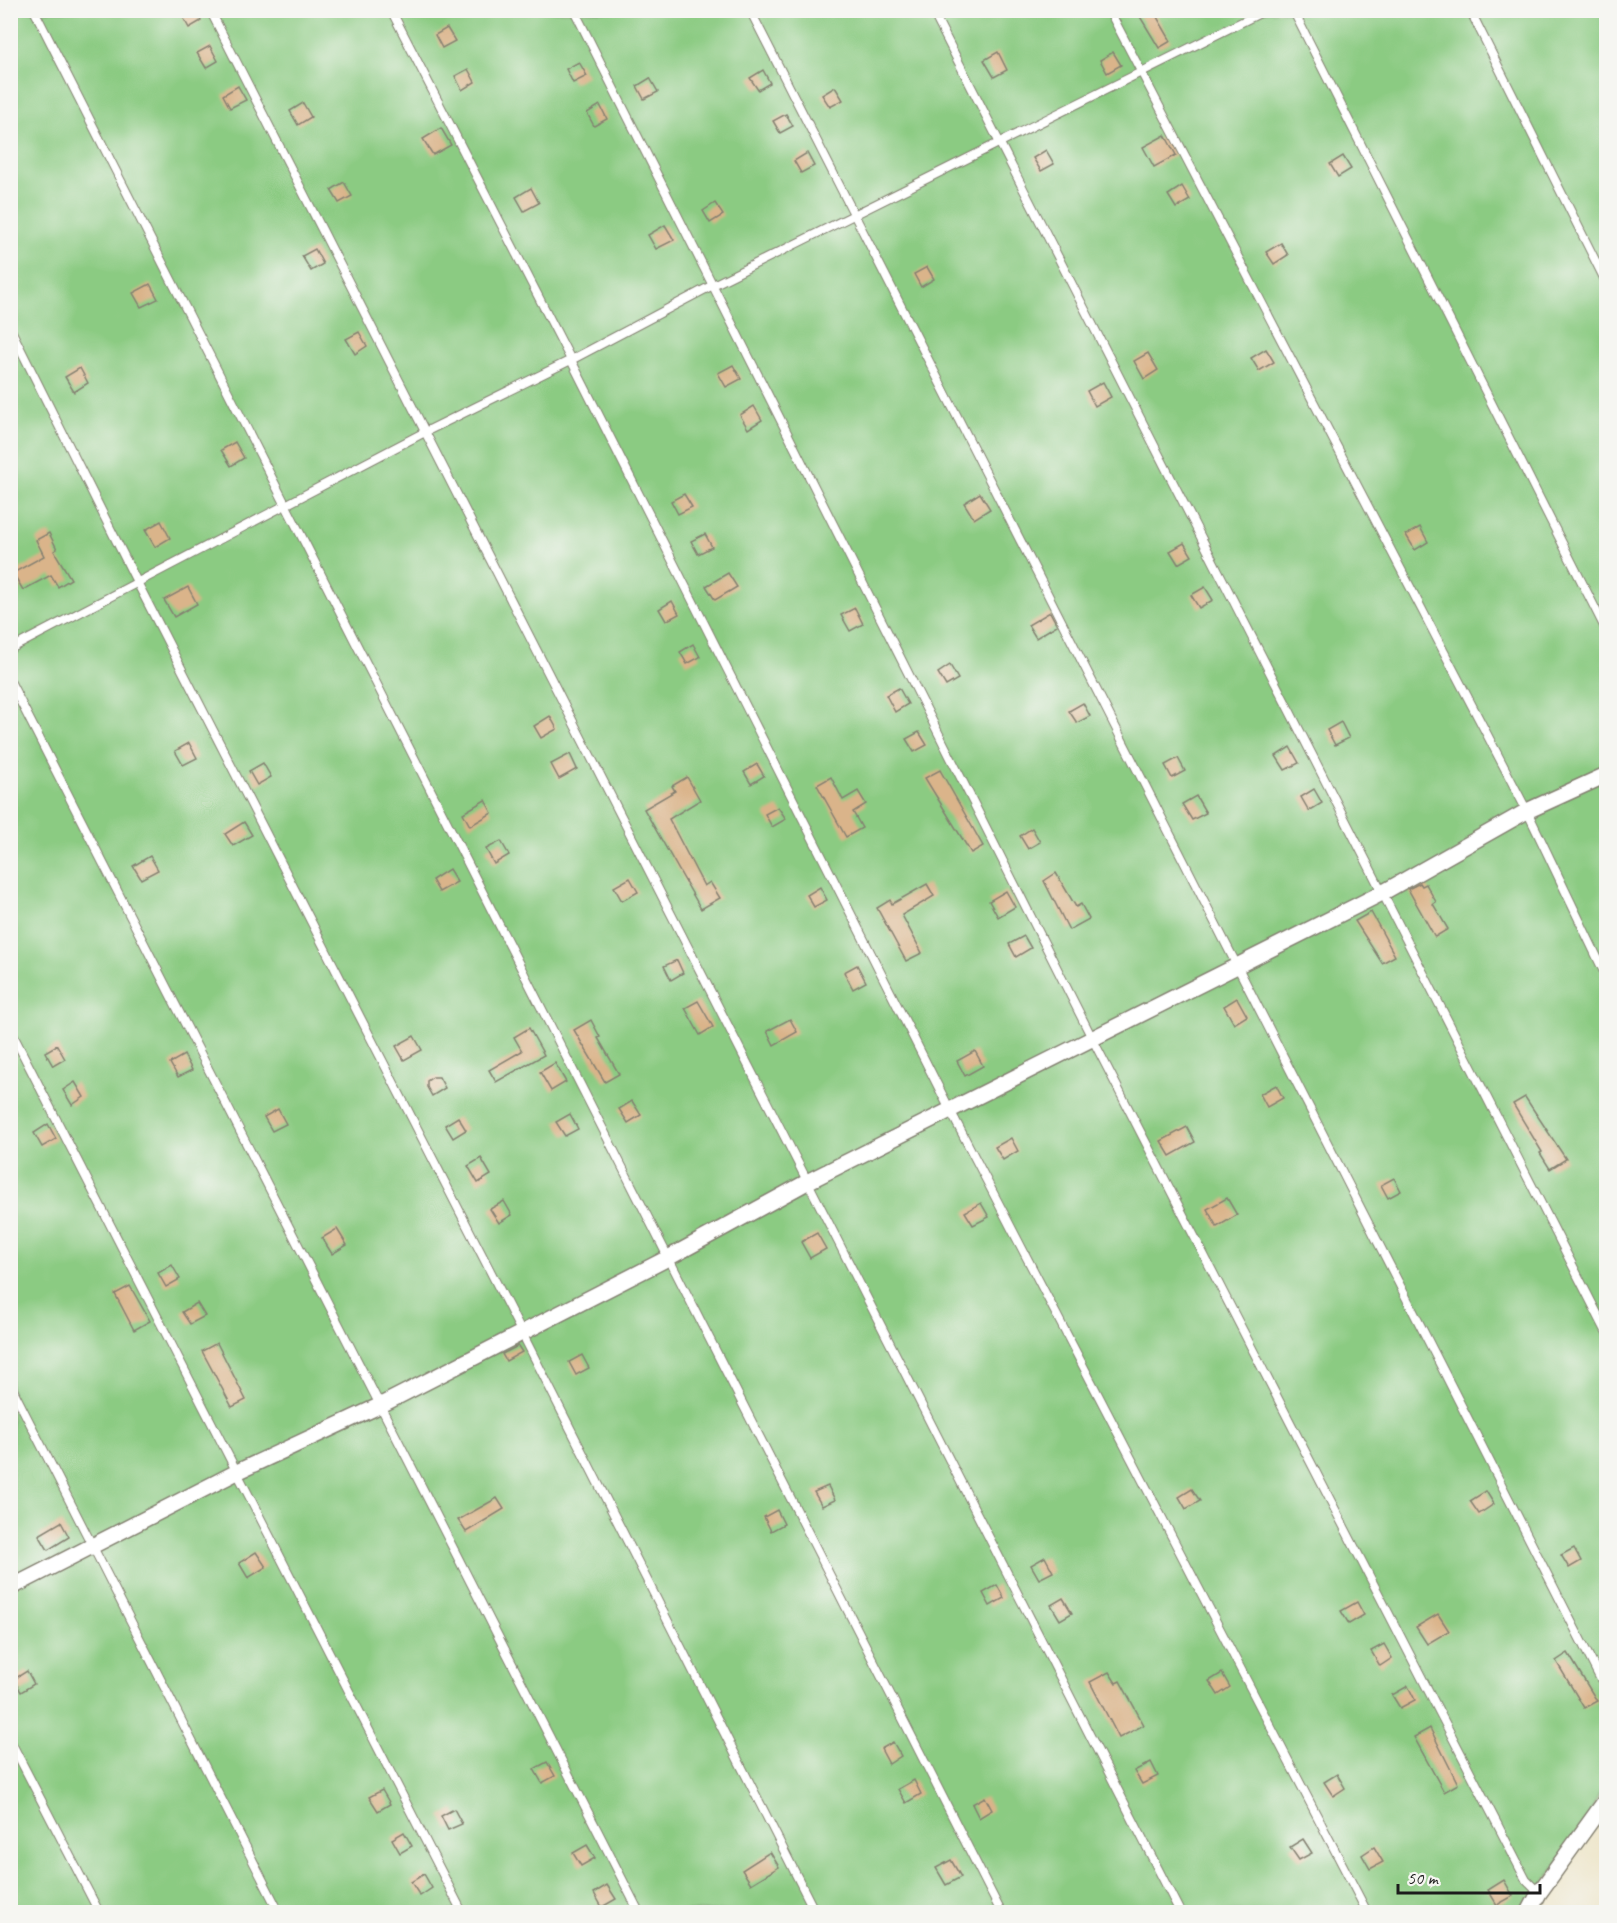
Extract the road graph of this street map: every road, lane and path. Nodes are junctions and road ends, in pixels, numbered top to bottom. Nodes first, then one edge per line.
1 (34, 10) edge
2 (210, 10) edge
3 (392, 10) edge
4 (573, 10) edge
5 (750, 10) edge
6 (932, 10) edge
7 (1109, 10) edge
8 (1266, 10) edge
9 (1293, 10) edge
10 (1470, 10) edge
11 (1141, 73) junction
12 (1000, 143) junction
13 (854, 215) junction
14 (1606, 282) edge
15 (713, 285) junction
16 (10, 328) edge
17 (571, 360) junction
18 (425, 432) junction
19 (284, 506) junction
20 (137, 582) junction
21 (1606, 630) edge
22 (10, 649) edge
23 (10, 681) edge
24 (1606, 775) edge
25 (1527, 811) junction
26 (1382, 893) junction
27 (1238, 964) junction
28 (1606, 976) edge
29 (10, 1029) edge
30 (1092, 1038) junction
31 (951, 1110) junction
32 (809, 1181) junction
33 (668, 1258) junction
34 (1606, 1331) edge
35 (522, 1333) junction
36 (10, 1384) edge
37 (381, 1405) junction
38 (237, 1472) junction
39 (93, 1546) junction
40 (10, 1588) edge
41 (1606, 1681) edge
42 (10, 1740) edge
43 (1606, 1800) edge
44 (1539, 1893) junction
45 (99, 1912) edge
46 (279, 1912) edge
47 (462, 1912) edge
48 (639, 1912) edge
49 (815, 1912) edge
50 (1001, 1912) edge
51 (1180, 1912) edge
52 (1367, 1912) edge
53 (1529, 1912) edge

1 - 19 lane
2 - 18 lane
3 - 17 lane
4 - 15 lane
5 - 13 lane
6 - 12 lane
7 - 11 lane
8 - 11 lane
9 - 21 lane
10 - 14 lane
11 - 12 lane
11 - 25 lane
12 - 13 lane
12 - 26 lane
13 - 15 lane
13 - 27 lane
15 - 17 lane
15 - 30 lane
16 - 20 lane
17 - 18 lane
17 - 31 lane
18 - 19 lane
18 - 32 lane
19 - 20 lane
19 - 33 lane
20 - 22 lane
20 - 35 lane
23 - 37 lane
24 - 25 street
25 - 26 street
25 - 28 lane
26 - 27 street
26 - 34 lane
27 - 30 street
27 - 41 lane
29 - 38 lane
30 - 31 street
30 - 44 lane
31 - 32 street
31 - 52 lane
32 - 33 street
32 - 51 lane
33 - 35 street
33 - 50 lane
35 - 37 street
35 - 49 lane
36 - 39 lane
37 - 38 street
37 - 48 lane
38 - 39 street
38 - 47 lane
39 - 40 street
39 - 46 lane
42 - 45 lane
43 - 44 street
44 - 53 street

